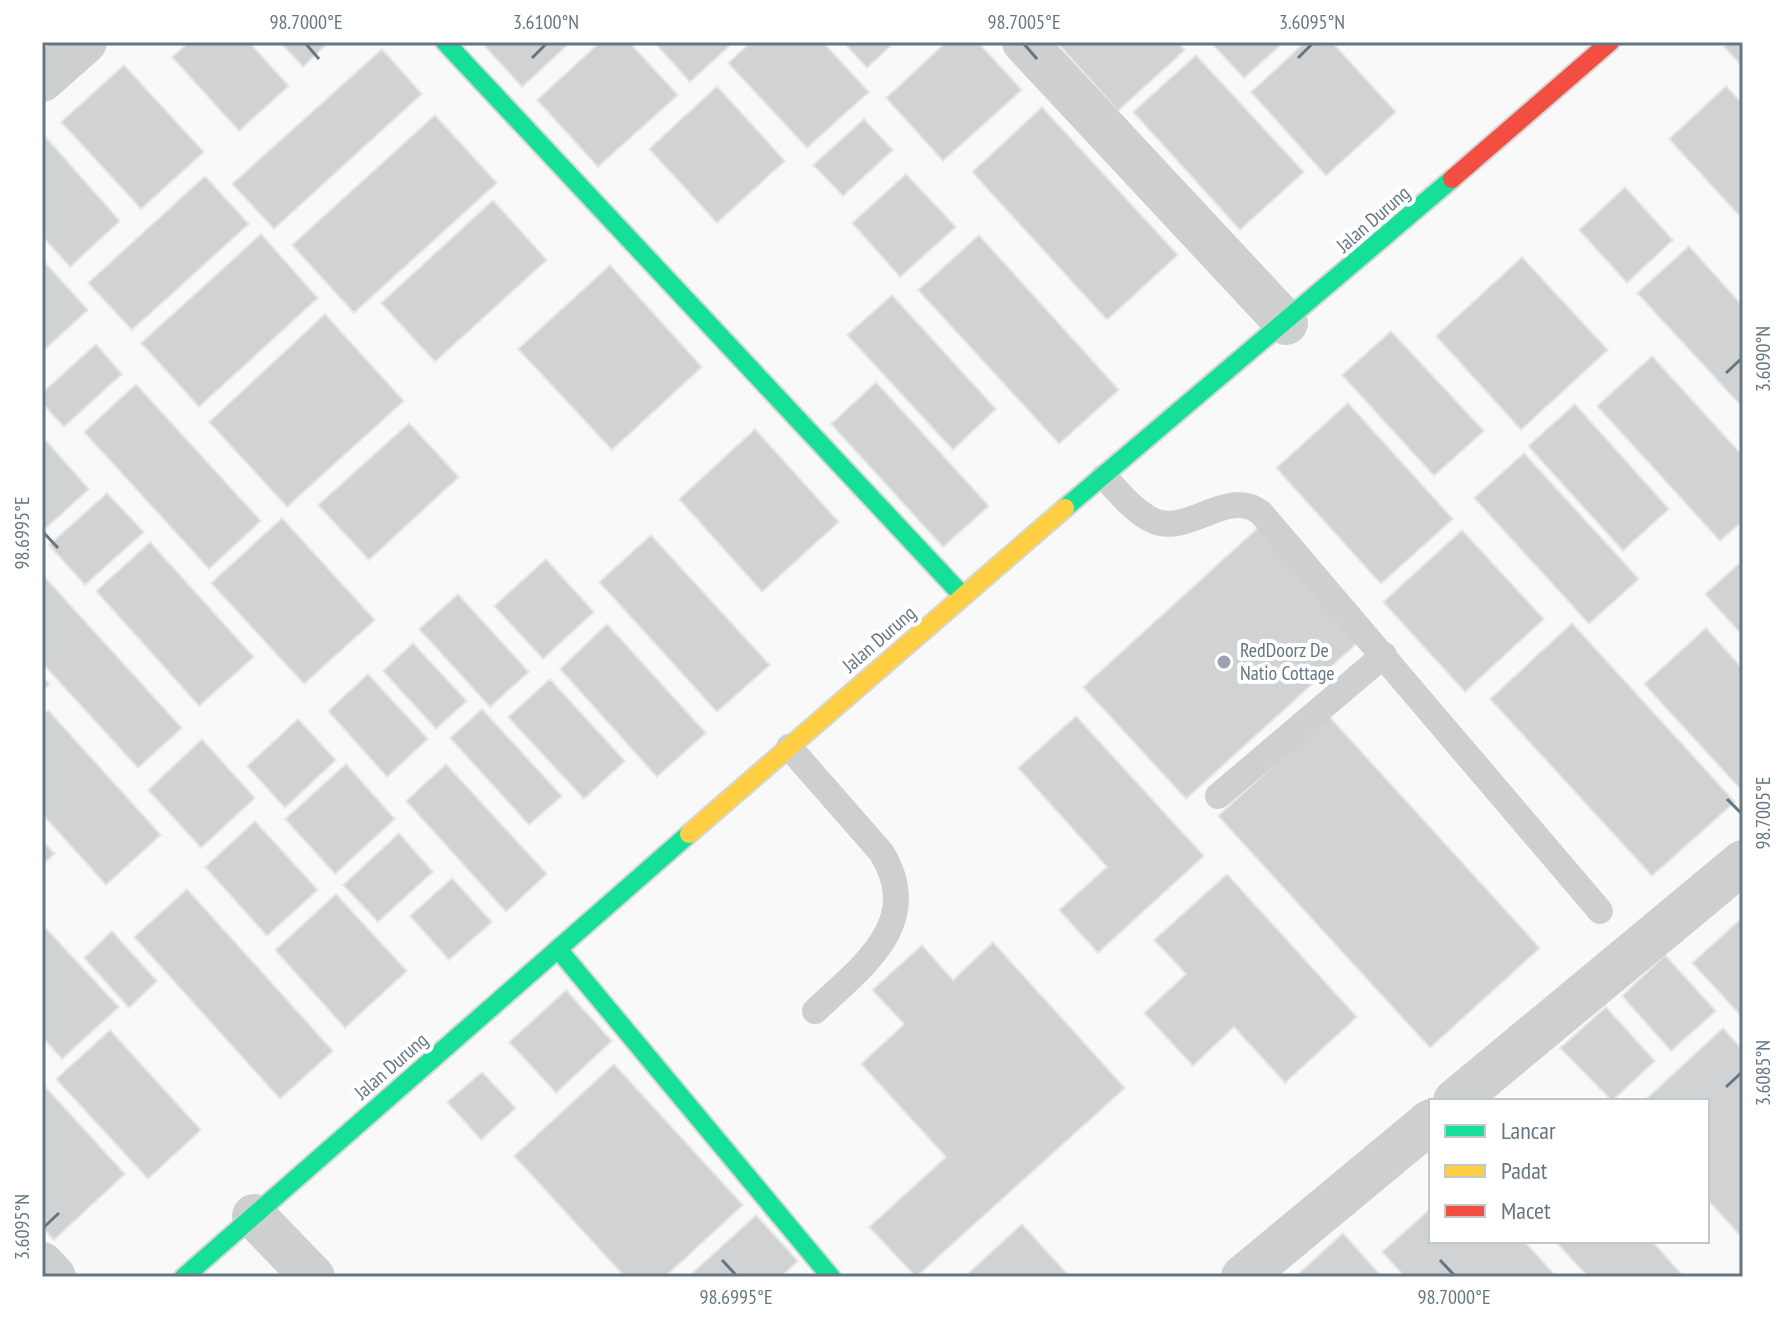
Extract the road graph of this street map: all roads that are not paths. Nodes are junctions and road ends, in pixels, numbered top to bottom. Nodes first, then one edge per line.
1 (85, 42) edge
2 (445, 42) edge
3 (1024, 42) edge
4 (1610, 42) edge
5 (42, 80) edge
6 (1286, 323) junction
7 (1104, 477) junction
8 (962, 595) junction
9 (1384, 655) junction
10 (789, 747) junction
11 (1218, 796) dead end
12 (1743, 862) edge
13 (1600, 911) dead end
14 (558, 949) junction
15 (815, 1011) dead end
16 (1457, 1099) edge
17 (1429, 1123) edge
18 (254, 1216) junction
19 (42, 1264) edge
20 (54, 1277) edge
21 (184, 1277) edge
22 (313, 1277) edge
23 (831, 1277) edge
24 (1243, 1277) edge

1 - 5 street
2 - 8 street
3 - 6 street
4 - 6 street, Jalan Durung
6 - 7 street, Jalan Durung
7 - 8 street, Jalan Durung
7 - 9 lane
8 - 10 street, Jalan Durung
9 - 11 lane
9 - 13 lane
10 - 14 street, Jalan Durung
10 - 15 lane
12 - 16 street
14 - 18 street, Jalan Durung
14 - 23 street
17 - 24 street
18 - 21 street, Jalan Durung
18 - 22 street
19 - 20 street

